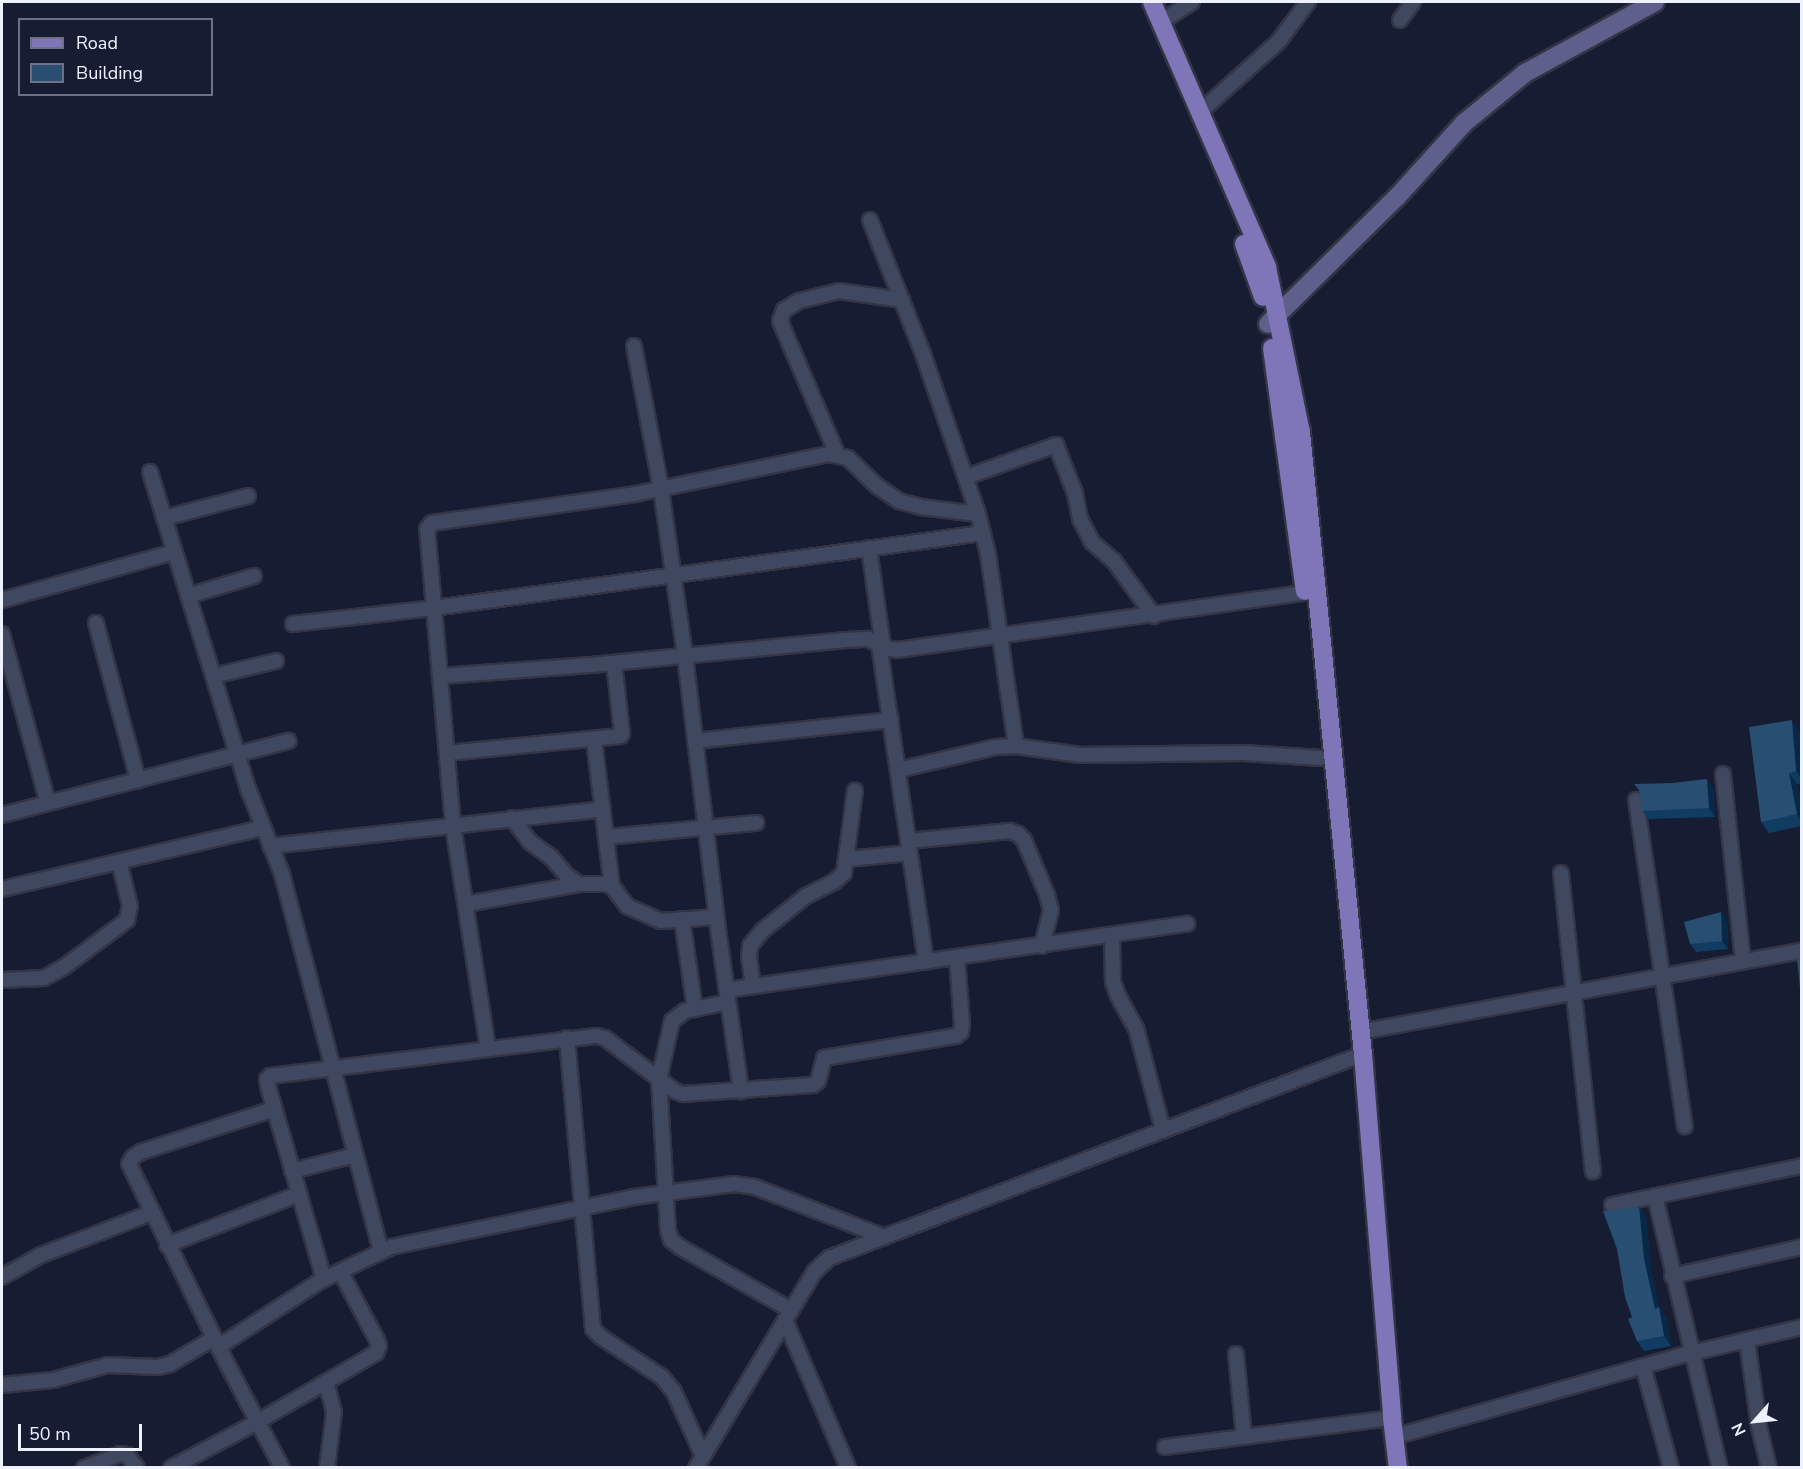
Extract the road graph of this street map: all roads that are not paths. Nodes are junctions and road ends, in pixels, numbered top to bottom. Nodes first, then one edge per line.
1 (1140, 2) edge
2 (1152, 2) edge
3 (1192, 2) edge
4 (1308, 2) edge
5 (1413, 2) edge
6 (1653, 2) edge
7 (1400, 20) dead end
8 (1161, 22) junction
9 (1200, 112) junction
10 (870, 220) dead end
11 (902, 300) junction
12 (1272, 320) junction
13 (634, 346) dead end
14 (837, 454) junction
15 (150, 472) dead end
16 (966, 477) junction
17 (661, 489) junction
18 (248, 496) dead end
19 (978, 514) junction
20 (164, 518) junction
21 (983, 533) junction
22 (869, 548) junction
23 (174, 552) junction
24 (674, 575) junction
25 (254, 576) dead end
26 (1305, 593) junction
27 (188, 596) junction
28 (2, 600) edge
29 (434, 608) junction
30 (1154, 616) junction
31 (96, 623) dead end
32 (293, 624) dead end
33 (2, 634) edge
34 (999, 635) junction
35 (881, 645) junction
36 (685, 656) junction
37 (276, 661) dead end
38 (614, 663) junction
39 (213, 676) junction
40 (441, 676) junction
41 (891, 720) junction
42 (594, 740) junction
43 (289, 741) dead end
44 (695, 741) junction
45 (1016, 746) junction
46 (447, 753) junction
47 (237, 754) junction
48 (1321, 758) junction
49 (898, 770) junction
50 (1723, 774) dead end
51 (138, 780) junction
52 (855, 791) dead end
53 (1636, 800) dead end
54 (48, 803) junction
55 (603, 808) junction
56 (2, 815) edge
57 (512, 818) junction
58 (756, 823) dead end
59 (453, 825) junction
60 (705, 826) junction
61 (262, 828) junction
62 (607, 837) junction
63 (270, 846) junction
64 (909, 847) junction
65 (846, 859) junction
66 (119, 861) junction
67 (1561, 873) dead end
68 (579, 884) junction
69 (612, 886) junction
70 (2, 889) edge
71 (466, 904) junction
72 (716, 917) junction
73 (682, 919) junction
74 (1187, 924) dead end
75 (1112, 936) junction
76 (1042, 946) junction
77 (1802, 951) edge
78 (957, 958) junction
79 (1743, 961) junction
80 (926, 962) junction
81 (1664, 975) junction
82 (2, 980) edge
83 (753, 986) junction
84 (1573, 992) junction
85 (727, 996) junction
86 (695, 1009) junction
87 (1359, 1032) junction
88 (567, 1038) junction
89 (488, 1049) junction
90 (1359, 1056) junction
91 (331, 1068) junction
92 (659, 1079) junction
93 (741, 1091) junction
94 (274, 1109) junction
95 (1685, 1126) dead end
96 (1163, 1130) junction
97 (355, 1155) junction
98 (1802, 1166) edge
99 (292, 1171) junction
100 (1593, 1171) dead end
101 (666, 1193) junction
102 (299, 1194) junction
103 (1655, 1196) junction
104 (1612, 1205) dead end
105 (585, 1206) junction
106 (151, 1213) junction
107 (882, 1236) junction
108 (167, 1245) junction
109 (1802, 1247) edge
110 (381, 1251) junction
111 (340, 1271) junction
112 (1672, 1276) junction
113 (2, 1277) edge
114 (324, 1279) junction
115 (788, 1315) junction
116 (1802, 1327) edge
117 (1747, 1340) junction
118 (216, 1343) junction
119 (1692, 1353) junction
120 (1236, 1354) dead end
121 (1643, 1366) junction
122 (326, 1382) junction
123 (2, 1384) edge
124 (1383, 1419) junction
125 (257, 1422) junction
126 (1244, 1437) junction
127 (1393, 1437) junction
128 (1165, 1447) dead end
129 (700, 1462) edge
130 (84, 1467) edge
131 (137, 1467) edge
132 (171, 1467) edge
133 (282, 1467) edge
134 (327, 1467) edge
135 (848, 1467) edge
136 (1388, 1467) edge
137 (1398, 1467) edge
138 (1671, 1467) edge
139 (1720, 1467) edge
140 (1769, 1467) edge

1 - 12 main road
2 - 8 main road
3 - 8 street
4 - 9 street
5 - 7 street
6 - 12 street
8 - 9 main road
9 - 12 main road
10 - 11 street
11 - 14 street
11 - 16 street
12 - 26 main road
12 - 87 main road
13 - 17 street
14 - 17 street
14 - 19 street
15 - 20 street
16 - 19 street
16 - 30 street
17 - 24 street
17 - 29 street
18 - 20 street
19 - 21 street
20 - 23 street
21 - 22 street
21 - 34 street
22 - 24 street
22 - 35 street
23 - 27 street
23 - 28 street
24 - 29 street
24 - 36 street
25 - 27 street
26 - 30 street
26 - 48 main road
27 - 39 street
29 - 32 street
29 - 40 street
30 - 34 street
31 - 51 street
33 - 54 street
34 - 35 street
34 - 45 street
35 - 36 street
35 - 41 street
36 - 38 street
36 - 44 street
37 - 39 street
38 - 40 street
38 - 42 street
39 - 47 street
40 - 46 street
41 - 44 street
41 - 49 street
42 - 46 street
42 - 55 street
43 - 47 street
44 - 60 street
45 - 48 street
45 - 49 street
46 - 59 street
47 - 51 street
47 - 61 street
48 - 90 main road
49 - 64 street
50 - 79 street
51 - 54 street
52 - 65 street
53 - 81 street
54 - 56 street
55 - 57 street
55 - 62 street
57 - 59 street
57 - 68 street
58 - 60 street
59 - 63 street
59 - 71 street
60 - 62 street
60 - 72 street
61 - 63 street
61 - 66 street
62 - 69 street
63 - 91 street
64 - 65 street
64 - 76 street
64 - 80 street
65 - 83 street
66 - 70 street
66 - 82 street
67 - 84 street
68 - 69 street
68 - 71 street
69 - 73 street
71 - 89 street
72 - 73 street
72 - 85 street
73 - 86 street
74 - 75 street
75 - 76 street
75 - 96 street
76 - 78 street
77 - 79 street
78 - 80 street
78 - 93 street
79 - 81 street
80 - 83 street
81 - 84 street
81 - 95 street
83 - 85 street
84 - 87 street
84 - 100 street
85 - 86 street
85 - 93 street
86 - 92 street
87 - 90 main road
88 - 89 street
88 - 92 street
88 - 105 street
89 - 91 street
90 - 96 street
90 - 124 main road
90 - 127 main road
91 - 94 street
91 - 97 street
92 - 93 street
92 - 101 street
94 - 99 street
94 - 106 street
96 - 107 street
97 - 99 street
97 - 110 street
98 - 103 street
99 - 102 street
101 - 105 street
101 - 107 street
101 - 115 street
102 - 108 street
102 - 114 street
103 - 104 street
103 - 112 street
105 - 110 street
105 - 129 street
106 - 108 street
106 - 113 street
107 - 115 street
108 - 118 street
109 - 112 street
110 - 111 street
111 - 114 street
111 - 122 street
112 - 119 street
114 - 118 street
115 - 129 street
115 - 135 street
116 - 117 street
117 - 119 street
117 - 140 street
118 - 123 street
118 - 125 street
119 - 121 street
119 - 139 street
120 - 126 street
121 - 127 street
121 - 138 street
122 - 125 street
122 - 134 street
124 - 126 street
124 - 136 main road
125 - 132 street
125 - 133 street
126 - 128 street
127 - 137 main road
130 - 131 street

